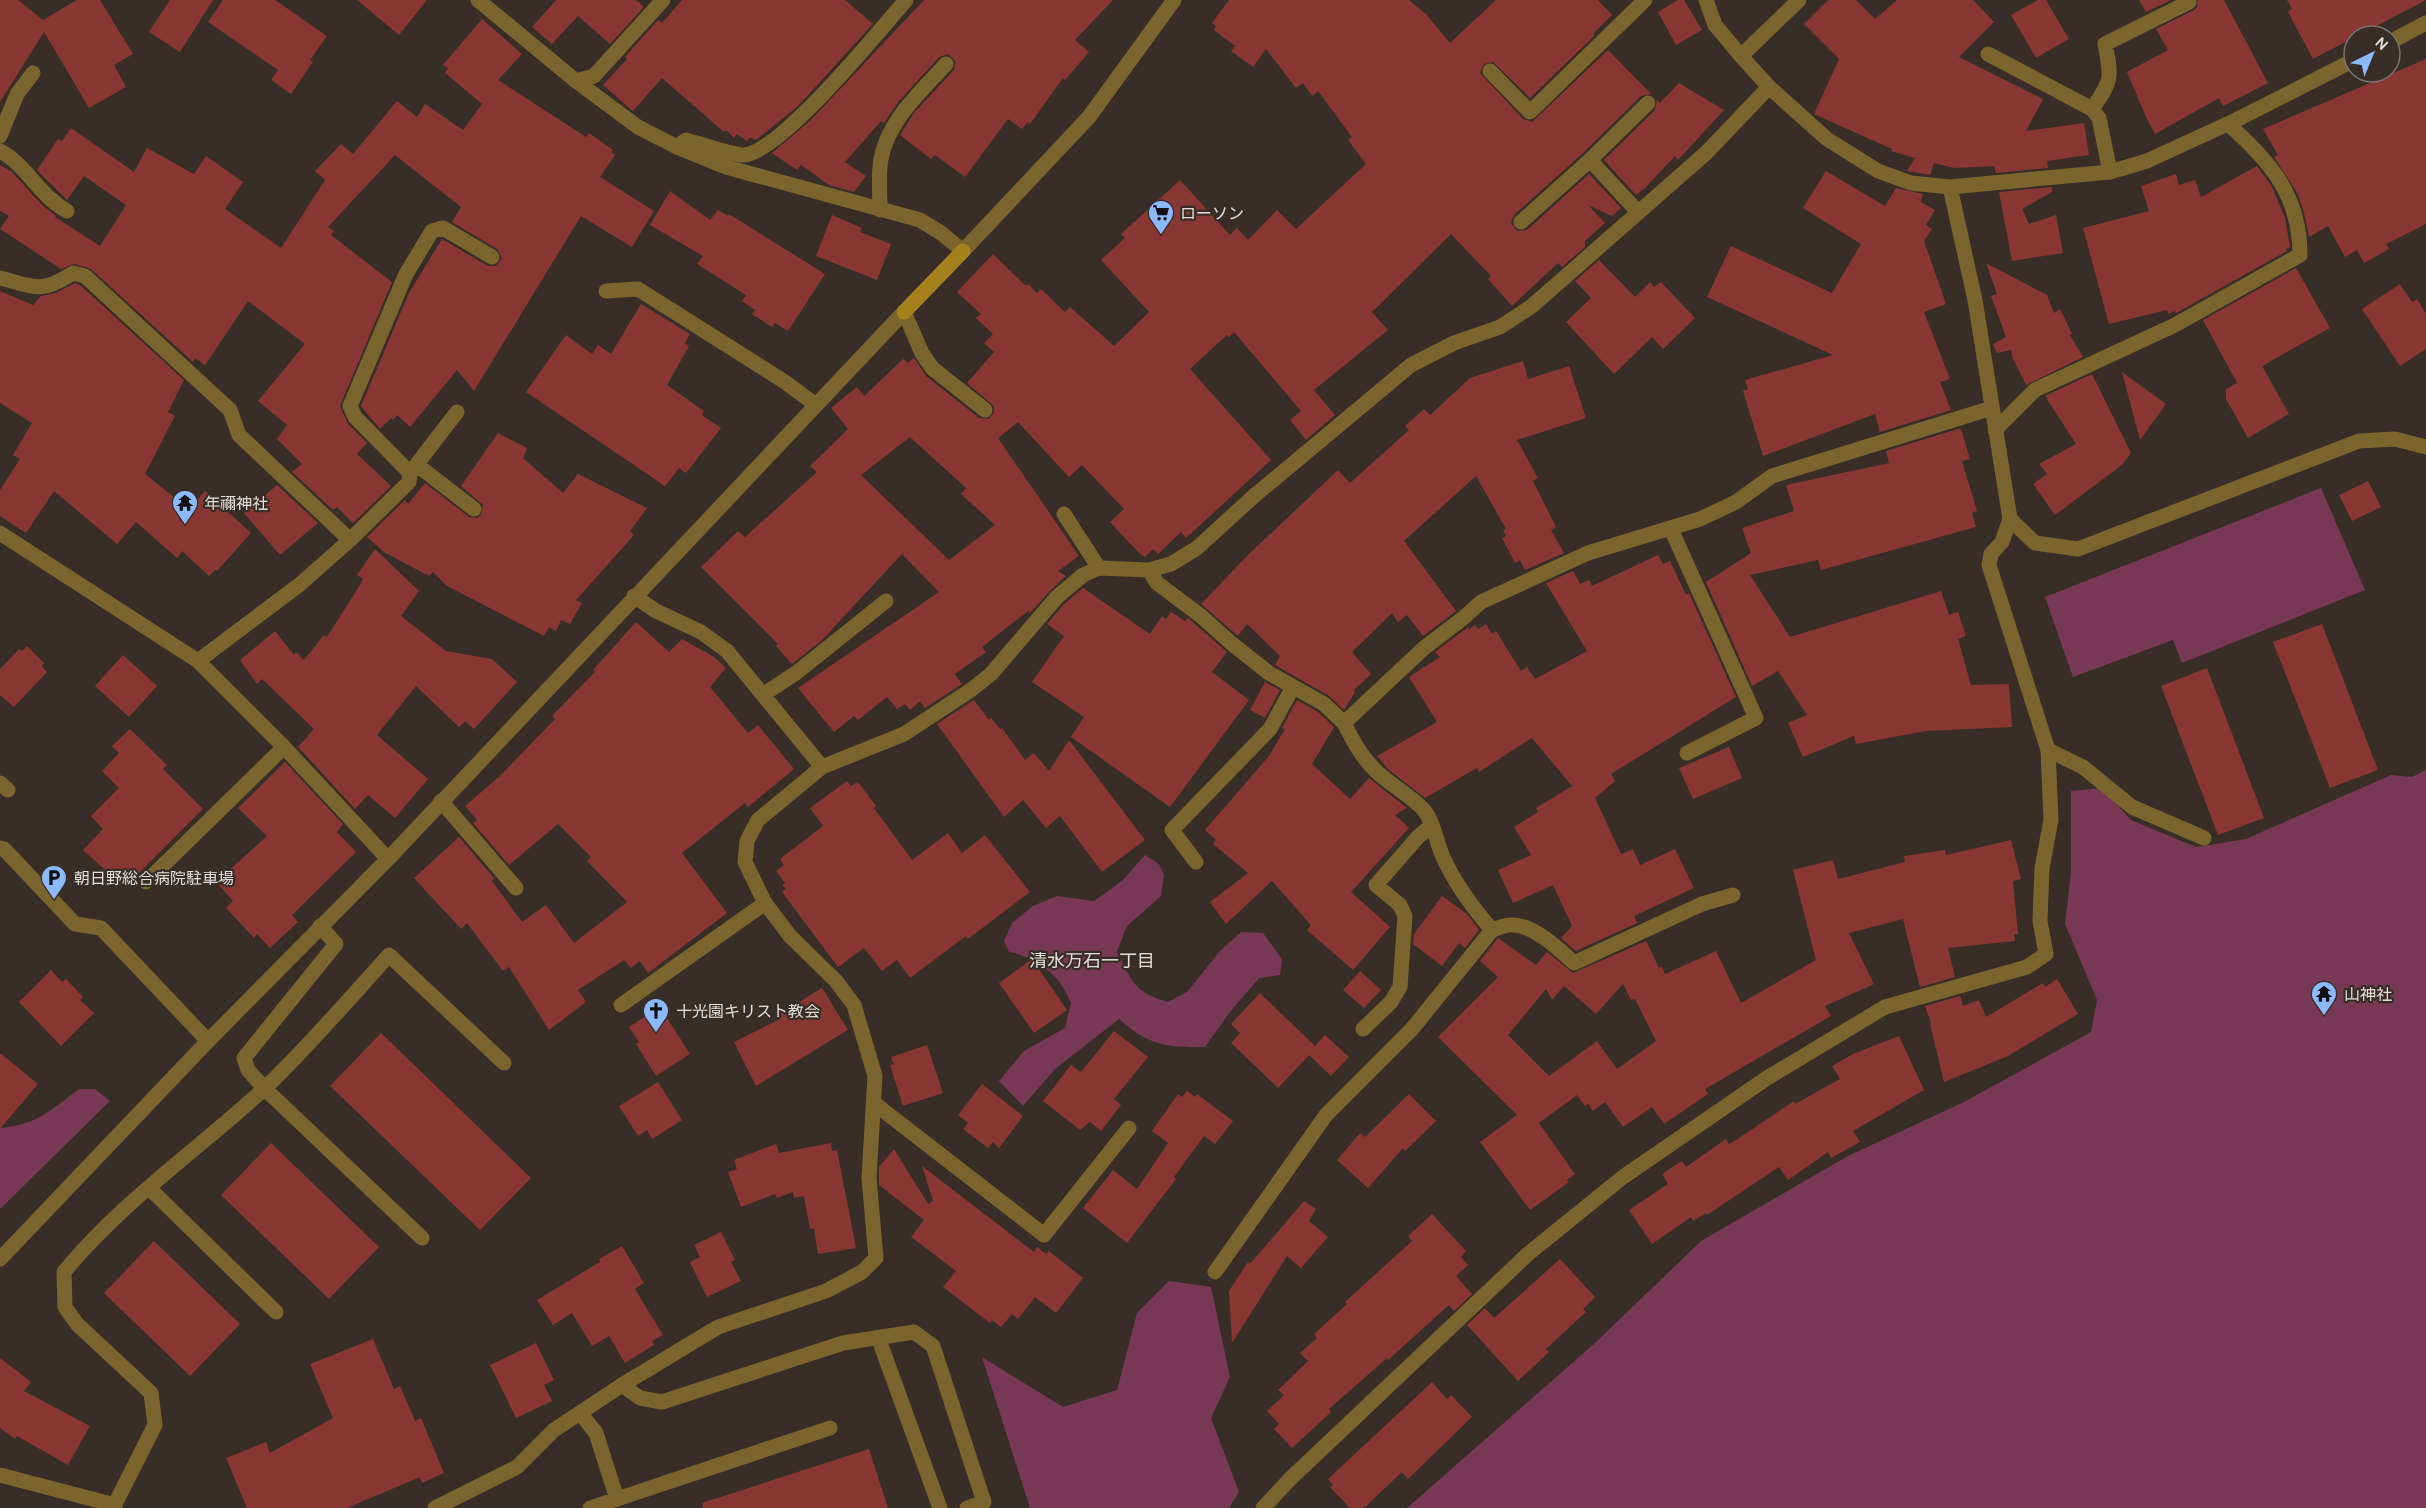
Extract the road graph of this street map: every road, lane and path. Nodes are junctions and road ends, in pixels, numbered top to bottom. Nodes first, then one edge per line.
1 (478, 0) edge
2 (663, 0) edge
3 (906, 0) edge
4 (1174, 0) edge
5 (1645, 0) edge
6 (1706, 0) edge
7 (1799, 0) edge
8 (2189, 2) dead end
9 (2426, 23) edge
10 (2402, 36) edge
11 (1988, 54) dead end
12 (1741, 56) junction
13 (946, 64) dead end
14 (2342, 66) edge
15 (1490, 70) dead end
16 (33, 73) dead end
17 (576, 81) junction
18 (1769, 87) junction
19 (1648, 103) dead end
20 (2092, 110) junction
21 (2228, 124) junction
22 (0, 135) edge
23 (678, 147) junction
24 (0, 151) edge
25 (1590, 160) junction
26 (2110, 172) junction
27 (1950, 187) junction
28 (880, 210) junction
29 (67, 211) dead end
30 (1638, 212) junction
31 (1521, 222) dead end
32 (963, 251) junction
33 (492, 257) dead end
34 (0, 278) edge
35 (606, 291) dead end
36 (904, 312) junction
37 (816, 405) junction
38 (1992, 408) junction
39 (985, 410) dead end
40 (457, 412) dead end
41 (1995, 430) junction
42 (2426, 447) edge
43 (414, 469) junction
44 (474, 509) dead end
45 (1064, 514) dead end
46 (2010, 519) junction
47 (1671, 529) junction
48 (0, 533) edge
49 (350, 540) junction
50 (1099, 568) junction
51 (1149, 570) junction
52 (634, 596) junction
53 (886, 601) dead end
54 (198, 661) junction
55 (1293, 687) junction
56 (765, 694) junction
57 (1344, 723) junction
58 (284, 747) junction
59 (2048, 750) junction
60 (1686, 753) dead end
61 (822, 767) junction
62 (441, 801) junction
63 (1432, 825) junction
64 (2204, 838) dead end
65 (0, 848) edge
66 (388, 859) junction
67 (1196, 862) dead end
68 (146, 882) dead end
69 (516, 888) dead end
70 (1733, 895) dead end
71 (765, 903) junction
72 (320, 926) junction
73 (1492, 930) junction
74 (621, 1005) dead end
75 (1363, 1029) dead end
76 (208, 1041) junction
77 (504, 1063) dead end
78 (264, 1088) junction
79 (875, 1104) junction
80 (1129, 1128) dead end
81 (149, 1188) junction
82 (422, 1238) dead end
83 (0, 1259) edge
84 (1215, 1272) dead end
85 (276, 1312) dead end
86 (878, 1337) junction
87 (622, 1385) junction
88 (580, 1414) junction
89 (830, 1428) dead end
90 (0, 1475) edge
91 (618, 1499) junction
92 (114, 1506) edge
93 (435, 1508) edge
94 (590, 1508) edge
95 (940, 1508) edge
96 (967, 1508) edge
97 (1263, 1508) edge

1 - 17 street
2 - 17 street
3 - 23 street
4 - 32 street
5 - 15 street
6 - 12 street
7 - 12 street
8 - 20 street
9 - 10 street
11 - 20 street
12 - 18 street
13 - 28 street
14 - 21 street
16 - 22 street
17 - 23 street
18 - 27 street
18 - 30 street
19 - 25 street
20 - 26 street
21 - 26 street
21 - 41 street
23 - 28 street
24 - 29 street
25 - 30 street
25 - 31 street
26 - 27 street
27 - 38 street
28 - 32 street
30 - 51 street
32 - 36 street
33 - 43 street
34 - 49 street
35 - 37 street
36 - 37 street
36 - 39 street
37 - 52 street
38 - 41 street
38 - 47 street
40 - 43 street
41 - 46 street
42 - 46 street
43 - 44 street
43 - 49 street
45 - 50 street
46 - 59 street
47 - 57 street
47 - 60 street
48 - 54 street
49 - 54 street
50 - 51 street
50 - 61 street
51 - 55 street
52 - 56 street
52 - 62 street
53 - 56 street
54 - 58 street
55 - 57 street
55 - 67 street
56 - 61 street
57 - 63 street
58 - 66 street
58 - 68 street
59 - 64 street
59 - 97 street
61 - 71 street
62 - 66 street
62 - 69 street
63 - 73 street
63 - 75 street
65 - 76 street
66 - 72 street
70 - 73 street
71 - 74 street
71 - 79 street
72 - 76 street
72 - 78 street
73 - 84 street
76 - 83 street
77 - 78 street
78 - 81 street
78 - 82 street
79 - 80 street
79 - 87 street
81 - 85 street
81 - 92 street
86 - 87 street
86 - 95 street
86 - 96 street
87 - 88 street
88 - 91 street
88 - 93 street
89 - 91 street
90 - 92 street
91 - 94 street

